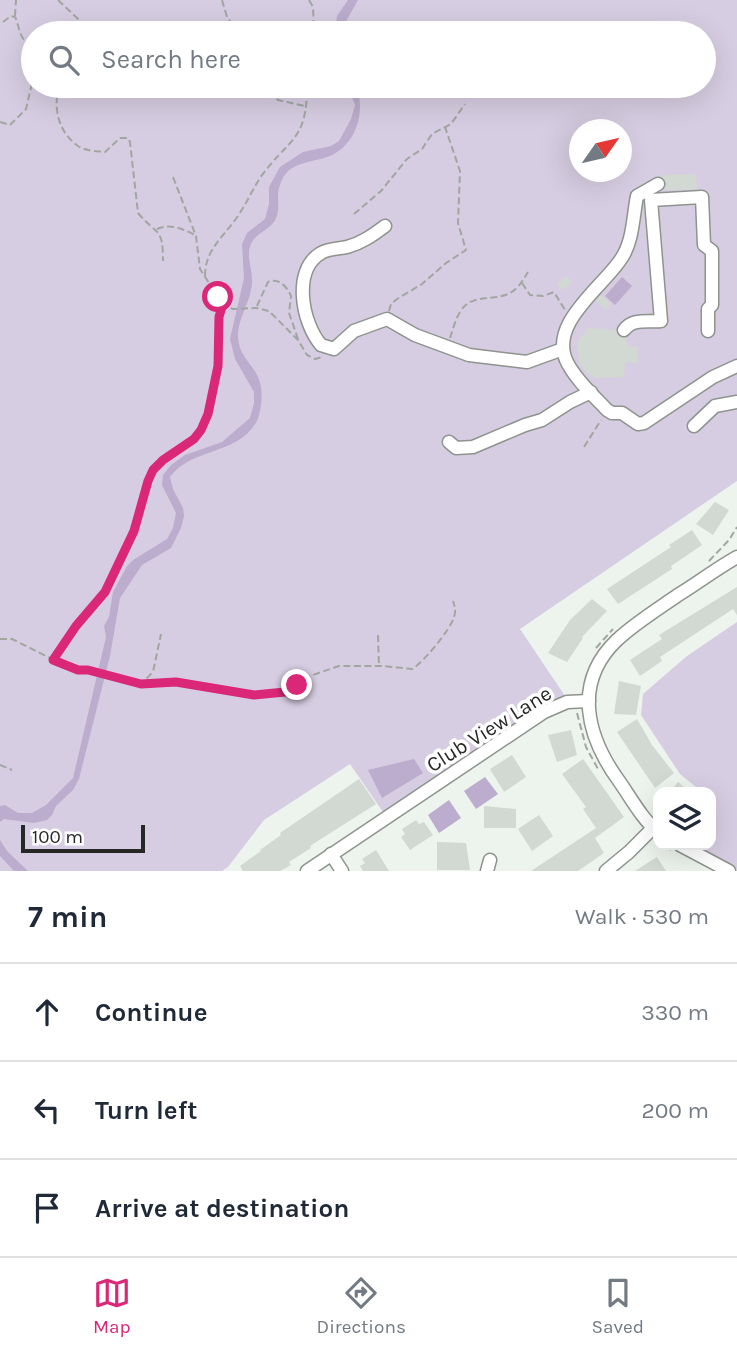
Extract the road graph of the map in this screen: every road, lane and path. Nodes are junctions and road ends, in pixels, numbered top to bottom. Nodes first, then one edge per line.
1 (16, 0) edge
2 (58, 0) edge
3 (222, 0) edge
4 (309, 0) edge
5 (15, 17) junction
6 (80, 21) edge
7 (229, 21) edge
8 (313, 21) edge
9 (3, 22) dead end
10 (21, 35) edge
11 (28, 98) edge
12 (56, 98) edge
13 (275, 98) edge
14 (306, 98) edge
15 (465, 104) dead end
16 (305, 106) junction
17 (0, 122) edge
18 (445, 127) junction
19 (173, 177) dead end
20 (657, 184) dead end
21 (354, 214) dead end
22 (385, 226) dead end
23 (156, 229) junction
24 (196, 236) junction
25 (163, 261) dead end
26 (528, 272) dead end
27 (205, 276) junction
28 (522, 282) junction
29 (223, 303) junction
30 (254, 308) junction
31 (387, 318) junction
32 (570, 318) junction
33 (624, 330) dead end
34 (708, 331) dead end
35 (298, 340) junction
36 (447, 346) junction
37 (331, 349) junction
38 (563, 349) junction
39 (735, 365) edge
40 (591, 392) junction
41 (737, 402) edge
42 (607, 410) junction
43 (694, 426) dead end
44 (449, 442) dead end
45 (584, 447) dead end
46 (737, 527) edge
47 (736, 555) edge
48 (709, 561) dead end
49 (453, 601) dead end
50 (618, 625) dead end
51 (161, 634) dead end
52 (378, 635) dead end
53 (0, 639) edge
54 (592, 654) dead end
55 (53, 660) junction
56 (379, 666) junction
57 (141, 684) junction
58 (583, 701) junction
59 (0, 765) edge
60 (12, 770) dead end
61 (602, 775) dead end
62 (653, 826) edge
63 (653, 832) edge
64 (689, 850) edge
65 (331, 855) junction
66 (307, 871) edge
67 (342, 871) edge
68 (606, 871) edge
69 (729, 871) edge

1 - 5 path
2 - 6 path
3 - 7 path
4 - 8 path
5 - 9 path
5 - 10 path
11 - 17 path
12 - 23 path
13 - 16 path
14 - 16 path
15 - 18 path
16 - 27 path
18 - 21 path
18 - 31 path
19 - 24 path
20 - 32 street
22 - 37 street
23 - 24 path
23 - 25 path
24 - 27 path
26 - 28 path
27 - 29 path
28 - 32 path
28 - 36 path
29 - 30 path
29 - 55 path
30 - 35 path
30 - 35 path
31 - 36 street
31 - 37 street
32 - 38 street
33 - 34 street
35 - 37 path
36 - 38 street
38 - 40 street
39 - 42 street
40 - 42 street
40 - 44 street
41 - 43 street
42 - 45 path
46 - 48 path
47 - 58 street
49 - 56 path
50 - 54 path
51 - 57 path
52 - 56 path
53 - 55 path
55 - 57 path
56 - 57 path
58 - 61 path
58 - 62 street
58 - 65 street, Club View Lane
59 - 60 path
63 - 68 street
64 - 69 street
65 - 66 street, Club View Lane
65 - 67 street

